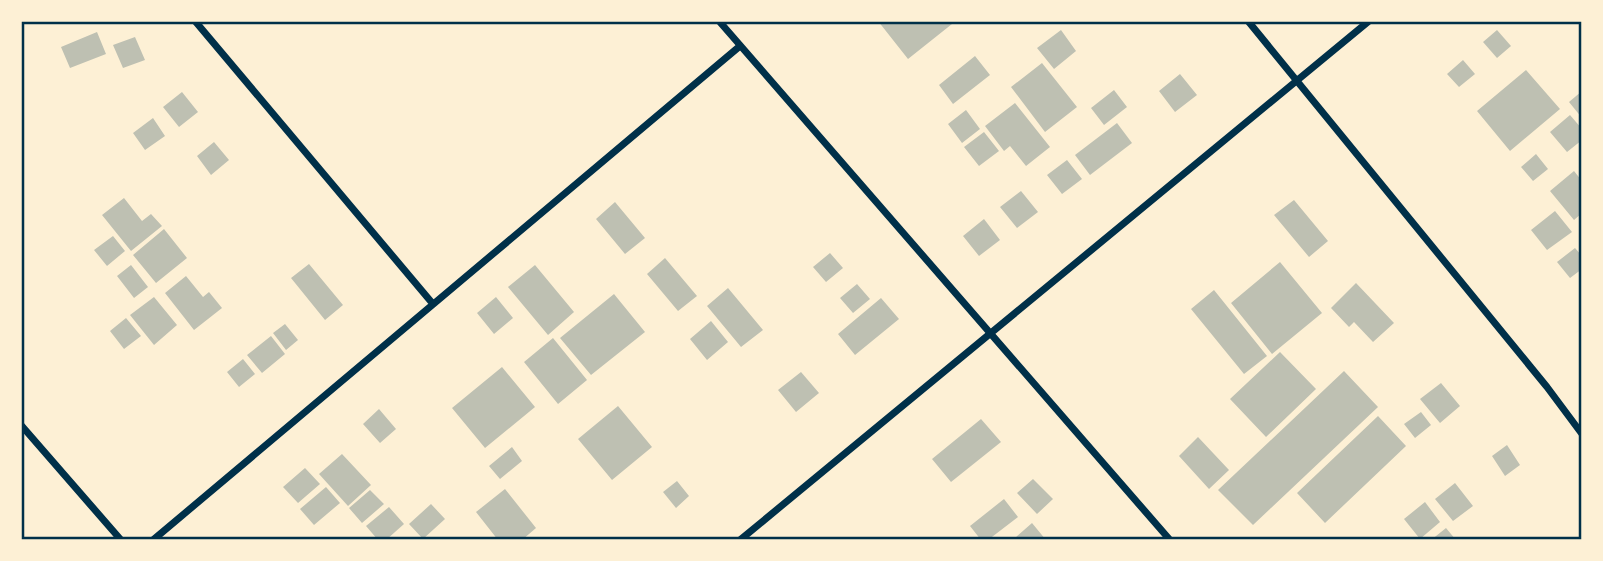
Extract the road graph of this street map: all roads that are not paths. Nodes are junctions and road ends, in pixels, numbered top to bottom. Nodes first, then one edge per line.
1 (195, 21) edge
2 (719, 21) edge
3 (1248, 21) edge
4 (1369, 21) edge
5 (740, 46) junction
6 (1298, 80) junction
7 (433, 304) junction
8 (991, 333) junction
9 (21, 425) edge
10 (1582, 434) edge
11 (121, 540) edge
12 (153, 540) edge
13 (740, 540) edge
14 (1170, 540) edge

1 - 7 street
2 - 5 street
3 - 6 street
4 - 6 street
5 - 7 street
5 - 8 street
6 - 8 street
6 - 10 street
7 - 12 street
8 - 13 street
8 - 14 street
9 - 11 street

